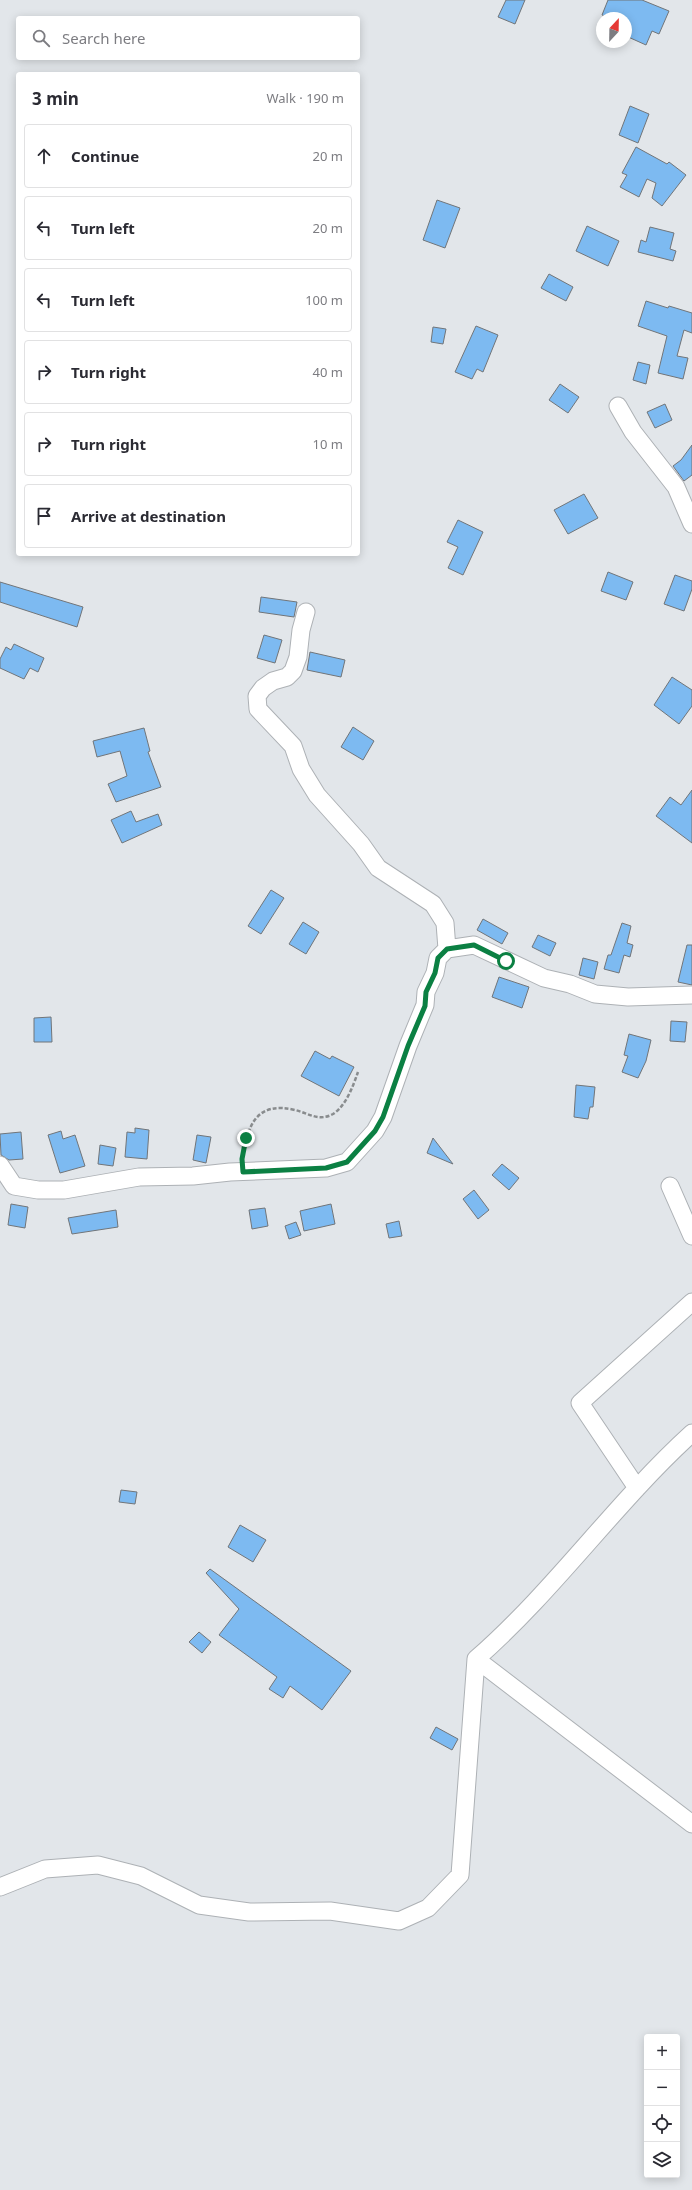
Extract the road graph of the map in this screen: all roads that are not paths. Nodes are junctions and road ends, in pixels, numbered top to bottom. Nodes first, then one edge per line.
1 (618, 406) dead end
2 (692, 524) edge
3 (306, 612) dead end
4 (447, 949) junction
5 (692, 995) edge
6 (0, 1165) edge
7 (670, 1186) dead end
8 (692, 1236) edge
9 (692, 1302) edge
10 (692, 1432) edge
11 (637, 1488) junction
12 (476, 1659) junction
13 (692, 1824) edge
14 (0, 1887) edge

1 - 2 street
3 - 4 street
4 - 5 street
4 - 6 street
7 - 8 street
9 - 11 street
10 - 11 street
11 - 12 street
12 - 13 street
12 - 14 street

